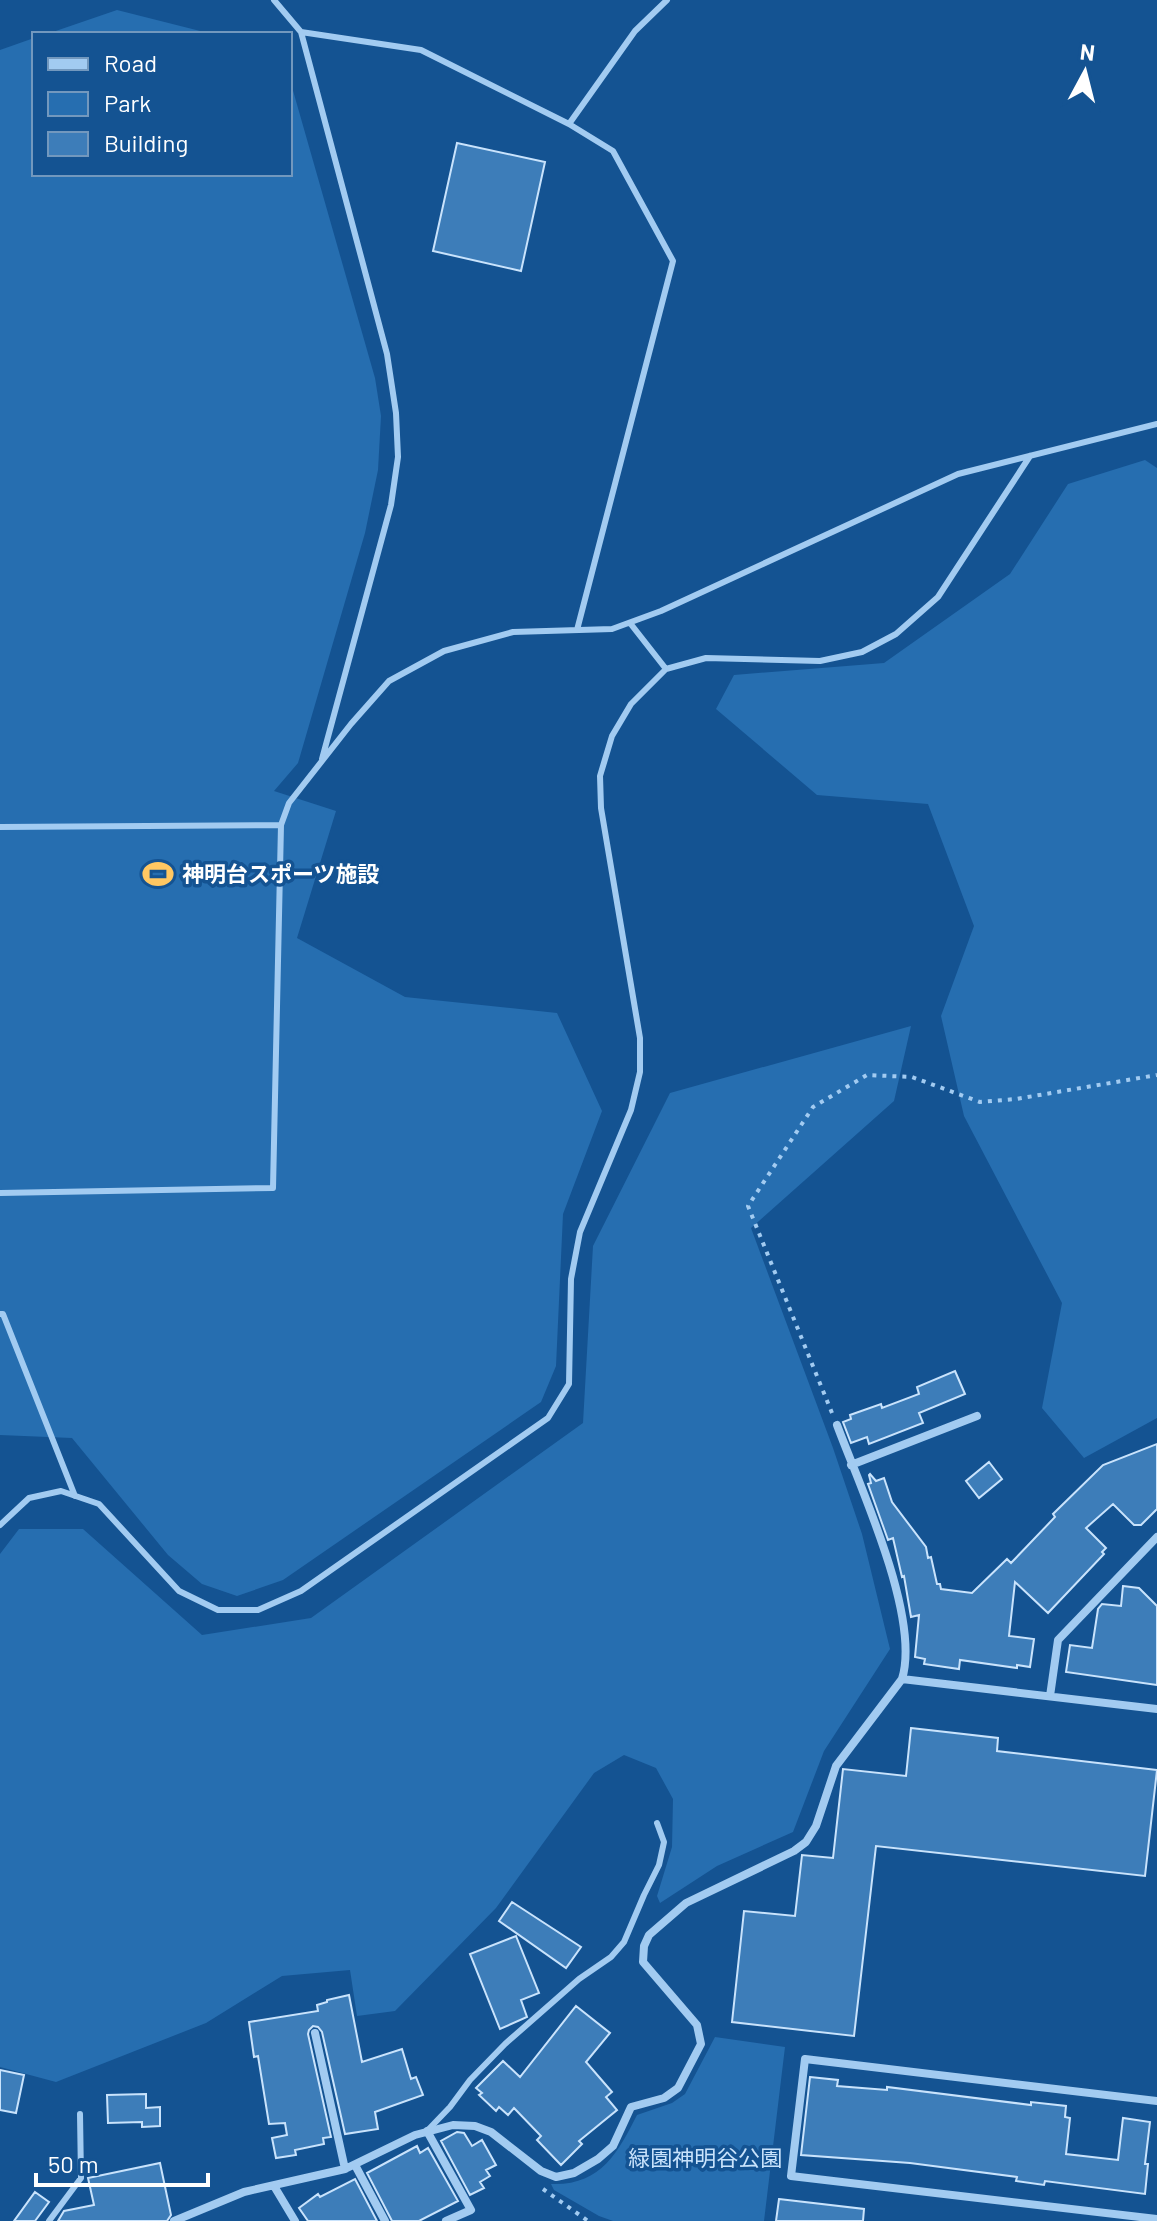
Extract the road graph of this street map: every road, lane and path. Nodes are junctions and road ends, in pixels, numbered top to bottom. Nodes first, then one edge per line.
1 (274, 0) edge
2 (667, 0) edge
3 (301, 32) junction
4 (569, 124) junction
5 (1157, 424) edge
6 (1030, 456) junction
7 (630, 623) junction
8 (577, 630) junction
9 (666, 669) junction
10 (322, 762) junction
11 (281, 825) junction
12 (0, 827) edge
13 (1157, 1075) edge
14 (0, 1193) edge
15 (0, 1314) edge
16 (977, 1416) dead end
17 (837, 1425) joint
18 (851, 1465) junction
19 (75, 1496) junction
20 (0, 1525) edge
21 (1157, 1537) edge
22 (902, 1679) junction
23 (1050, 1696) junction
24 (1157, 1709) edge
25 (657, 1823) dead end
26 (315, 2033) dead end
27 (1157, 2101) edge
28 (80, 2114) dead end
29 (427, 2131) junction
30 (355, 2165) junction
31 (345, 2169) junction
32 (541, 2171) junction
33 (274, 2186) junction
34 (1157, 2219) edge
35 (49, 2221) edge
36 (174, 2221) edge
37 (295, 2221) edge
38 (385, 2221) edge
39 (446, 2221) edge
40 (588, 2221) edge

1 - 3 lane
2 - 4 lane
3 - 4 lane
3 - 10 lane
4 - 8 lane
5 - 6 lane
6 - 7 lane
6 - 9 lane
7 - 8 lane
7 - 9 lane
8 - 10 lane
9 - 19 lane
10 - 11 lane
11 - 12 lane
11 - 14 lane
13 - 17 path
15 - 19 lane
16 - 18 street
17 - 18 street
18 - 22 street
19 - 20 lane
21 - 23 street
22 - 23 street
22 - 32 street
23 - 24 street
25 - 29 lane
26 - 31 street
27 - 34 street
28 - 35 lane
29 - 30 street
29 - 32 street
29 - 39 street
30 - 31 street
30 - 38 street
31 - 33 street
32 - 40 path
33 - 36 street
33 - 37 street

